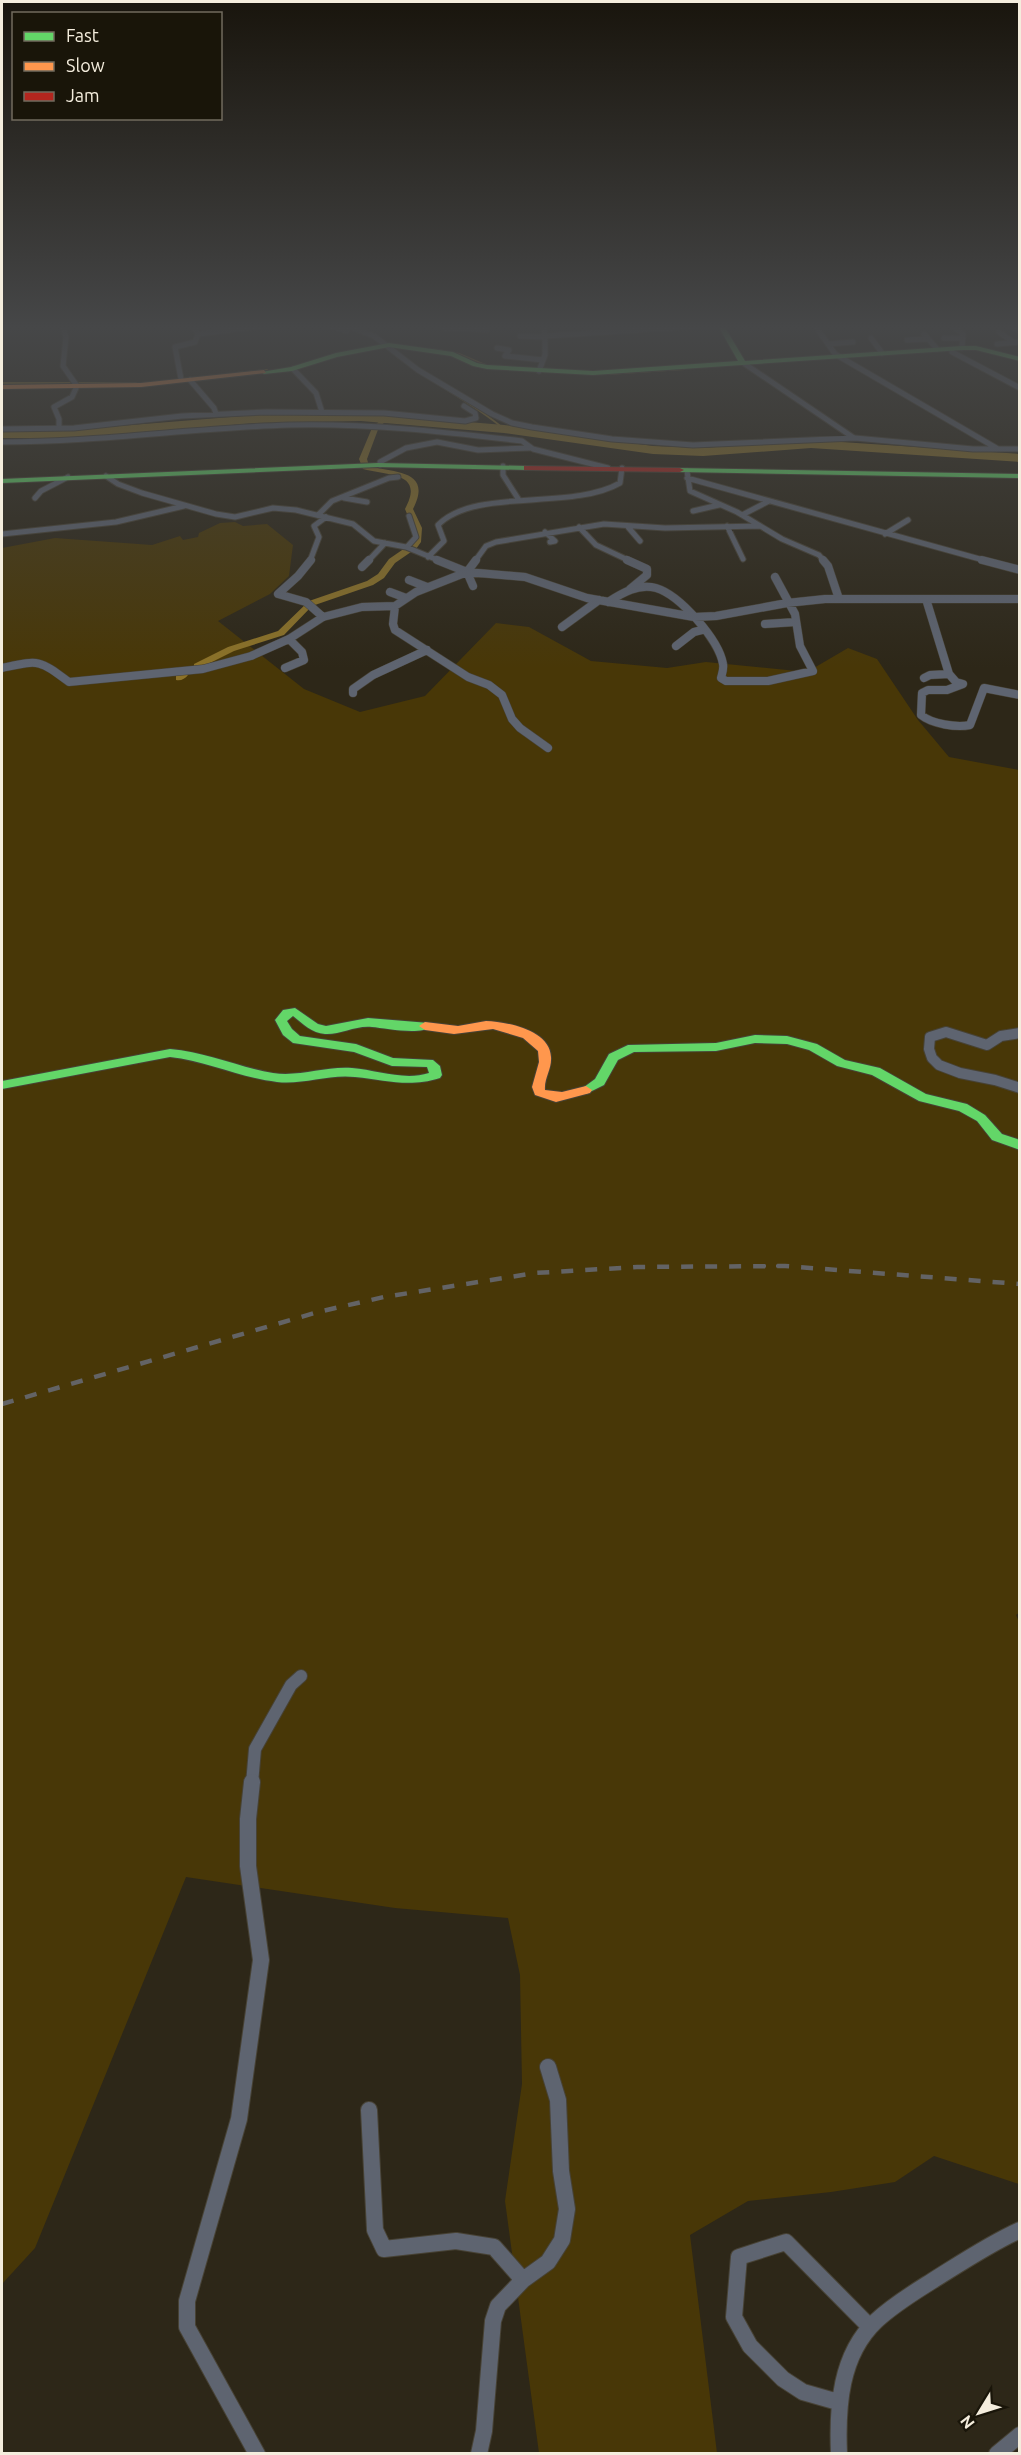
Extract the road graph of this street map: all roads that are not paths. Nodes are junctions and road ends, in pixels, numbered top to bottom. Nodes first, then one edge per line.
1 (95, 439) edge
2 (501, 439) edge
3 (611, 439) edge
4 (845, 439) edge
5 (862, 439) edge
6 (979, 439) edge
7 (522, 441) joint
8 (2, 442) edge
9 (530, 448) junction
10 (1020, 449) edge
11 (999, 450) junction
12 (379, 465) junction
13 (502, 466) junction
14 (615, 468) junction
15 (687, 474) junction
16 (106, 476) junction
17 (1020, 476) edge
18 (68, 477) junction
19 (398, 477) dead end
20 (2, 481) edge
21 (35, 498) dead end
22 (340, 498) junction
23 (519, 500) junction
24 (769, 501) junction
25 (367, 502) dead end
26 (719, 505) junction
27 (184, 506) junction
28 (693, 511) dead end
29 (742, 514) junction
30 (318, 515) junction
31 (409, 516) dead end
32 (326, 517) junction
33 (908, 520) dead end
34 (726, 526) junction
35 (760, 526) junction
36 (579, 527) junction
37 (628, 527) junction
38 (692, 527) junction
39 (545, 532) junction
40 (2, 534) edge
41 (885, 534) junction
42 (698, 536) dead end
43 (640, 541) dead end
44 (550, 542) dead end
45 (385, 543) junction
46 (407, 547) junction
47 (428, 556) junction
48 (743, 559) dead end
49 (362, 567) dead end
50 (1020, 570) edge
51 (467, 572) junction
52 (775, 577) dead end
53 (409, 580) dead end
54 (473, 586) dead end
55 (427, 587) junction
56 (630, 590) junction
57 (390, 592) dead end
58 (406, 598) junction
59 (838, 598) junction
60 (926, 599) junction
61 (1020, 599) edge
62 (599, 600) junction
63 (608, 602) junction
64 (787, 603) junction
65 (394, 606) junction
66 (765, 607) junction
67 (740, 612) junction
68 (694, 616) junction
69 (323, 617) junction
70 (746, 622) dead end
71 (796, 622) junction
72 (777, 623) junction
73 (765, 624) dead end
74 (562, 627) dead end
75 (702, 630) junction
76 (289, 639) junction
77 (676, 646) dead end
78 (427, 650) junction
79 (2, 668) edge
80 (285, 668) dead end
81 (949, 674) junction
82 (924, 678) dead end
83 (963, 684) junction
84 (984, 688) junction
85 (353, 693) dead end
86 (1020, 695) edge
87 (548, 748) dead end
88 (1020, 1034) edge
89 (2, 1085) edge
90 (1020, 1088) edge
91 (1020, 1145) edge
92 (301, 1676) dead end
93 (548, 2067) dead end
94 (369, 2110) dead end
95 (1020, 2230) edge
96 (523, 2280) junction
97 (870, 2327) junction
98 (838, 2402) junction
99 (1020, 2435) edge
100 (257, 2454) edge
101 (479, 2454) edge
102 (839, 2454) edge
103 (997, 2454) edge

1 - 8 street
2 - 7 street
3 - 4 street
5 - 11 street
6 - 11 street
7 - 9 street
9 - 12 street
9 - 14 street
10 - 11 street
12 - 13 street
12 - 16 street
13 - 14 street
13 - 23 street
14 - 15 street
14 - 23 street
15 - 17 street
15 - 24 street
15 - 26 street
16 - 18 street
16 - 27 street
18 - 20 street
18 - 21 street
19 - 22 street
22 - 25 street
22 - 30 street
23 - 47 street
24 - 29 street
24 - 41 street
26 - 28 street
26 - 29 street
27 - 30 street
27 - 40 street
29 - 35 street
30 - 32 street
31 - 46 street
32 - 45 street
32 - 69 street
33 - 41 street
34 - 35 street
34 - 38 street
34 - 48 street
35 - 59 street
36 - 37 street
36 - 39 street
36 - 56 street
37 - 38 street
37 - 43 street
38 - 42 street
39 - 44 street
39 - 51 street
41 - 50 street
45 - 46 street
45 - 49 street
46 - 47 street
47 - 51 street
51 - 54 street
51 - 55 street
51 - 62 street
52 - 64 street
53 - 55 street
55 - 58 street
56 - 63 street
56 - 68 street
57 - 58 street
58 - 65 street
59 - 60 street
59 - 64 street
60 - 61 street
60 - 81 street
62 - 63 street
62 - 74 street
63 - 68 street
64 - 66 street
64 - 71 street
65 - 69 street
65 - 78 street
66 - 67 street
66 - 72 street
67 - 68 street
67 - 70 street
68 - 75 street
69 - 76 street
71 - 72 street
71 - 75 street
72 - 73 street
75 - 77 street
76 - 79 street
76 - 80 street
78 - 85 street
78 - 87 street
81 - 82 street
81 - 83 street
83 - 84 street
83 - 84 street
84 - 86 street
88 - 90 street
89 - 91 street
92 - 100 street
93 - 96 street
94 - 96 street
95 - 97 street
96 - 101 street
97 - 98 street
97 - 98 street
98 - 102 street
99 - 103 street

